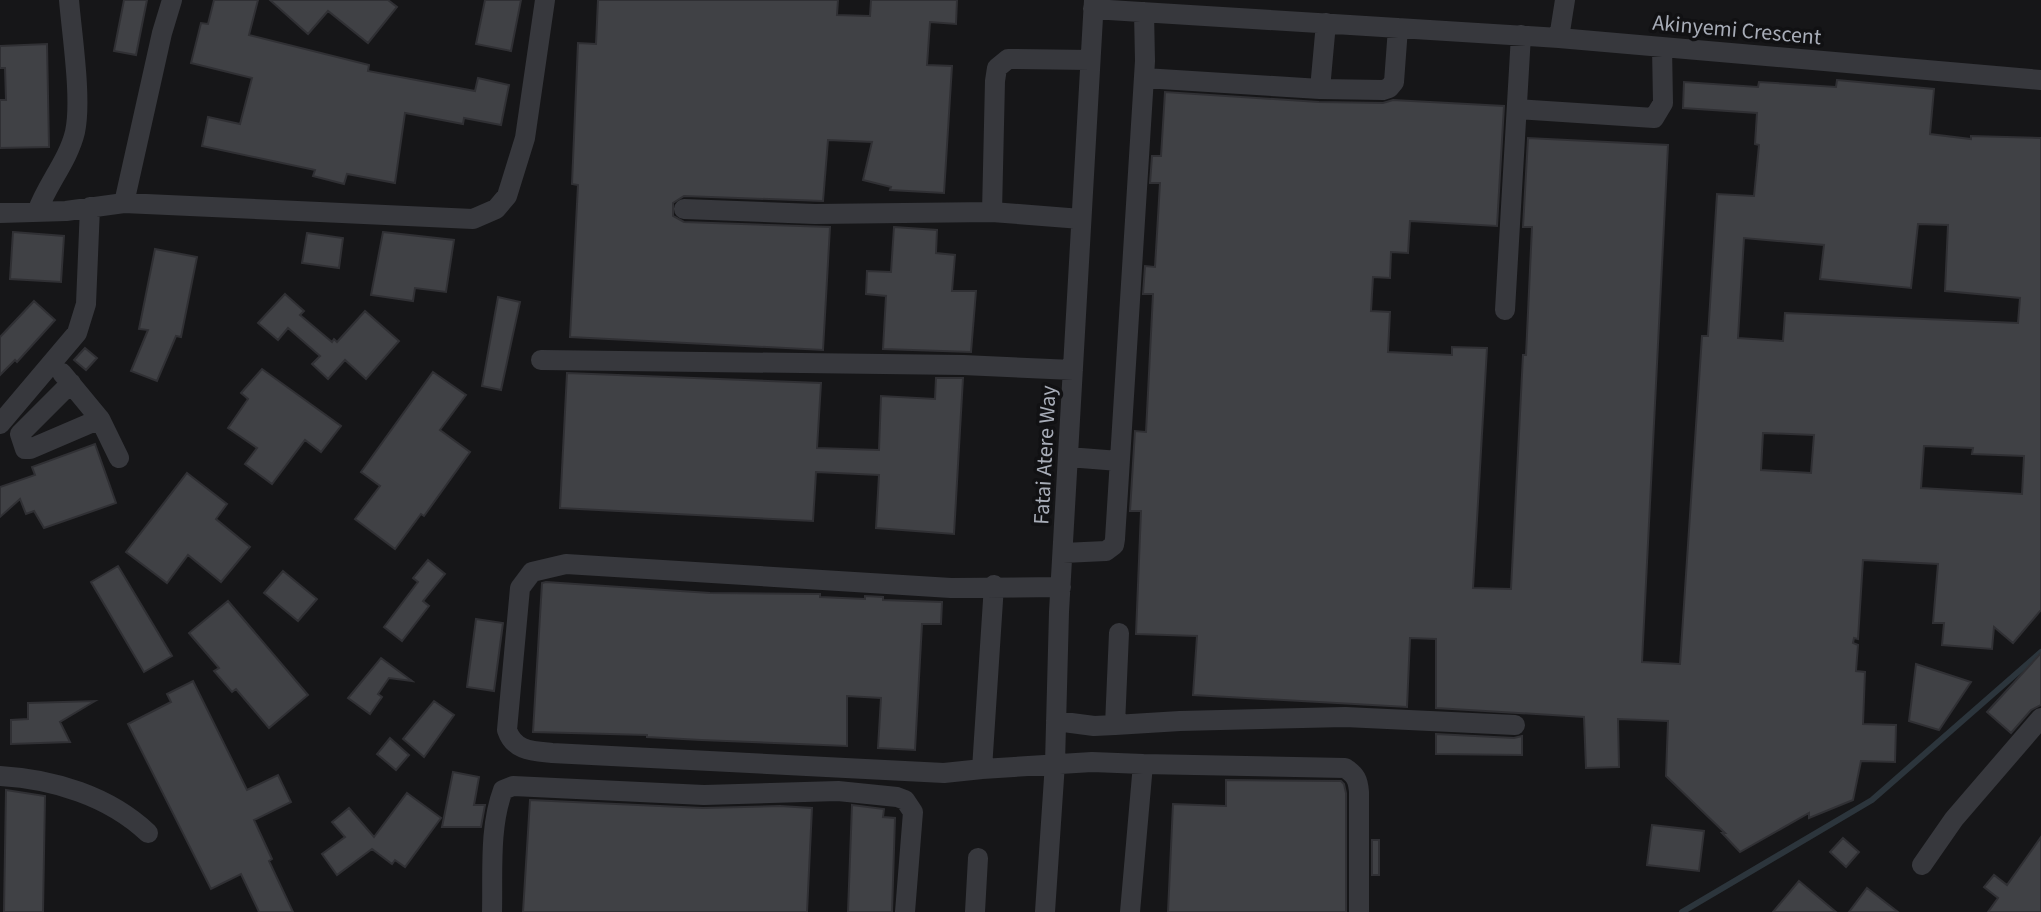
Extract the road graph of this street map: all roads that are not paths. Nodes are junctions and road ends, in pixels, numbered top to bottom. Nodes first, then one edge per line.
1 (69, 0) edge
2 (172, 0) edge
3 (545, 0) edge
4 (1565, 0) edge
5 (1093, 4) edge
6 (1144, 12) junction
7 (1326, 23) junction
8 (1398, 28) junction
9 (1521, 35) junction
10 (1559, 38) junction
11 (1662, 47) junction
12 (1090, 60) junction
13 (1144, 78) junction
14 (2041, 80) edge
15 (1320, 89) junction
16 (1518, 109) junction
17 (124, 203) junction
18 (90, 207) junction
19 (684, 209) dead end
20 (37, 212) junction
21 (992, 212) junction
22 (0, 213) edge
23 (1081, 219) junction
24 (1505, 310) dead end
25 (541, 360) dead end
26 (52, 361) junction
27 (1073, 370) junction
28 (71, 383) junction
29 (100, 419) junction
30 (0, 424) edge
31 (1068, 457) junction
32 (119, 458) dead end
33 (1119, 461) junction
34 (1063, 553) junction
35 (994, 585) junction
36 (1061, 587) junction
37 (1119, 633) dead end
38 (2041, 718) edge
39 (1056, 721) junction
40 (1115, 725) junction
41 (1515, 725) dead end
42 (1055, 763) junction
43 (1143, 764) junction
44 (982, 769) junction
45 (0, 776) edge
46 (148, 833) dead end
47 (978, 858) dead end
48 (1922, 865) dead end
49 (492, 912) edge
50 (905, 912) edge
51 (975, 912) edge
52 (1045, 912) edge
53 (1130, 912) edge
54 (1359, 912) edge

1 - 20 street
2 - 17 street
3 - 17 street
4 - 10 street
5 - 6 street, Akinyemi Crescent
5 - 12 street, Fatai Atere Way
6 - 7 street, Akinyemi Crescent
6 - 13 street
7 - 8 street, Akinyemi Crescent
7 - 15 street
8 - 9 street, Akinyemi Crescent
8 - 15 street
9 - 10 street, Akinyemi Crescent
9 - 16 street
10 - 11 street, Akinyemi Crescent
11 - 14 street, Akinyemi Crescent
11 - 16 street
12 - 21 street
12 - 23 street, Fatai Atere Way
13 - 15 street
13 - 33 street
16 - 24 street
17 - 18 street
18 - 20 street
18 - 26 street
19 - 21 street
20 - 22 street
21 - 23 street
23 - 27 street, Fatai Atere Way
25 - 27 street
26 - 28 street
26 - 30 street
27 - 31 street, Fatai Atere Way
28 - 29 street
28 - 29 street
29 - 32 street
31 - 33 street
31 - 34 street, Fatai Atere Way
33 - 34 street
34 - 36 street, Fatai Atere Way
35 - 36 street
35 - 44 street
35 - 44 street
36 - 39 street, Fatai Atere Way
37 - 40 street
38 - 48 street
39 - 40 street
39 - 42 street, Fatai Atere Way
40 - 41 street
42 - 43 street
42 - 44 street
42 - 52 street, Fatai Atere Way
43 - 53 street
43 - 54 street
45 - 46 street
47 - 51 street
49 - 50 street

